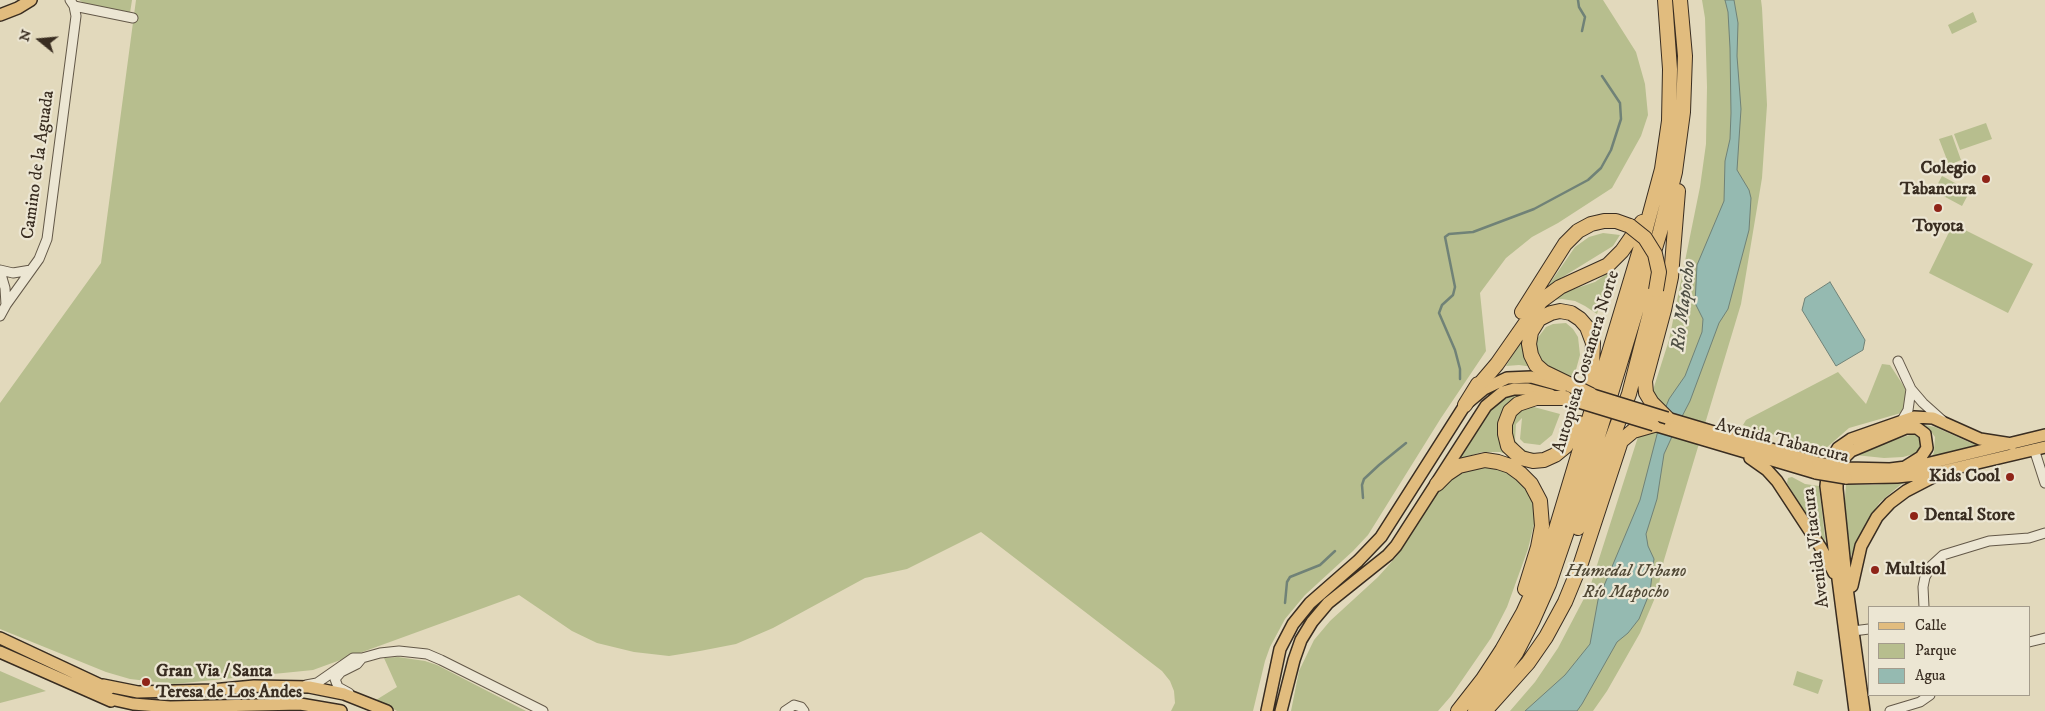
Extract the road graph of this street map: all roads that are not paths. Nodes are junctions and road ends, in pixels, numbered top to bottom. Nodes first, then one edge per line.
1 (31, 0) edge
2 (1665, 0) edge
3 (1680, 0) edge
4 (72, 3) edge
5 (0, 15) edge
6 (133, 18) dead end
7 (1678, 157) junction
8 (1654, 202) junction
9 (1642, 243) junction
10 (0, 270) edge
11 (31, 270) junction
12 (6, 305) junction
13 (0, 316) edge
14 (1898, 361) dead end
15 (1911, 389) junction
16 (1474, 391) junction
17 (1579, 393) junction
18 (1465, 405) junction
19 (1618, 409) junction
20 (1667, 418) junction
21 (1902, 420) junction
22 (1579, 423) junction
23 (1946, 424) junction
24 (1654, 425) junction
25 (2045, 435) edge
26 (2012, 444) junction
27 (1736, 446) junction
28 (2040, 448) edge
29 (1905, 467) junction
30 (1954, 468) junction
31 (1846, 473) junction
32 (1437, 484) junction
33 (2045, 484) edge
34 (2045, 533) edge
35 (1538, 579) junction
36 (1838, 581) junction
37 (1924, 606) edge
38 (1851, 610) junction
39 (1868, 628) edge
40 (1853, 631) junction
41 (1512, 634) junction
42 (0, 638) edge
43 (2045, 638) edge
44 (2030, 642) edge
45 (0, 652) edge
46 (362, 658) junction
47 (1506, 669) junction
48 (341, 672) junction
49 (103, 685) junction
50 (300, 687) junction
51 (212, 690) junction
52 (329, 690) junction
53 (1929, 696) edge
54 (358, 698) junction
55 (239, 706) junction
56 (138, 708) edge
57 (196, 709) edge
58 (155, 711) edge
59 (342, 711) edge
60 (386, 711) edge
61 (543, 711) edge
62 (785, 711) edge
63 (804, 711) edge
64 (1267, 711) edge
65 (1281, 711) edge
66 (1458, 711) edge
67 (1475, 711) edge
68 (1485, 711) edge
69 (1855, 711) edge
70 (1864, 711) edge
71 (1890, 711) edge

1 - 5 main road
2 - 8 highway, Autopista Costanera Norte
3 - 7 highway, Autopista Costanera Norte
4 - 6 street, Camino de la Aguada
4 - 11 street, Camino de la Aguada
7 - 20 highway
7 - 47 highway, Autopista Costanera Norte
8 - 9 highway, Autopista Costanera Norte
8 - 16 highway
9 - 17 highway
9 - 35 highway, Autopista Costanera Norte
10 - 11 street
10 - 12 street
11 - 12 street, Camino de la Aguada
12 - 13 street, Camino de la Aguada
14 - 15 street
15 - 21 street
15 - 23 street
16 - 18 highway
16 - 47 highway, bridge
17 - 17 highway
17 - 18 main road
17 - 19 main road, Avenida Tabancura, bridge
17 - 19 main road, Avenida Tabancura, bridge
17 - 22 highway
17 - 22 highway
17 - 32 main road
18 - 64 main road
19 - 20 main road, Avenida Tabancura, bridge
19 - 24 main road, Avenida Tabancura, bridge
20 - 27 main road, Avenida Tabancura
21 - 23 main road, Avenida Vitacura
21 - 36 main road, Avenida Vitacura
22 - 35 highway
23 - 26 main road, Avenida Vitacura
24 - 27 main road, Avenida Tabancura
24 - 68 highway
25 - 26 main road, Avenida Tabancura
26 - 29 main road, Avenida Tabancura
27 - 31 main road, Avenida Tabancura, bridge
27 - 36 main road
28 - 30 main road, Avenida Tabancura
28 - 33 street
29 - 31 main road, Avenida Tabancura
29 - 38 main road
30 - 31 main road, Avenida Tabancura
30 - 38 main road
32 - 41 highway
32 - 65 main road
34 - 37 street
35 - 41 highway, Autopista Costanera Norte
36 - 69 main road, Avenida Vitacura
38 - 40 main road, Avenida Vitacura
39 - 40 street
40 - 70 main road, Avenida Vitacura
41 - 66 highway, Autopista Costanera Norte
42 - 49 main road
43 - 44 street
45 - 56 main road
46 - 48 street
46 - 50 street
46 - 61 street
47 - 67 highway, Autopista Costanera Norte
48 - 52 street
48 - 54 street
49 - 51 main road
49 - 56 main road
50 - 51 main road
50 - 52 main road
51 - 57 main road
52 - 54 main road
52 - 55 main road
53 - 71 street
54 - 60 main road
55 - 57 main road
55 - 59 main road
56 - 57 main road
56 - 58 main road
62 - 63 street

